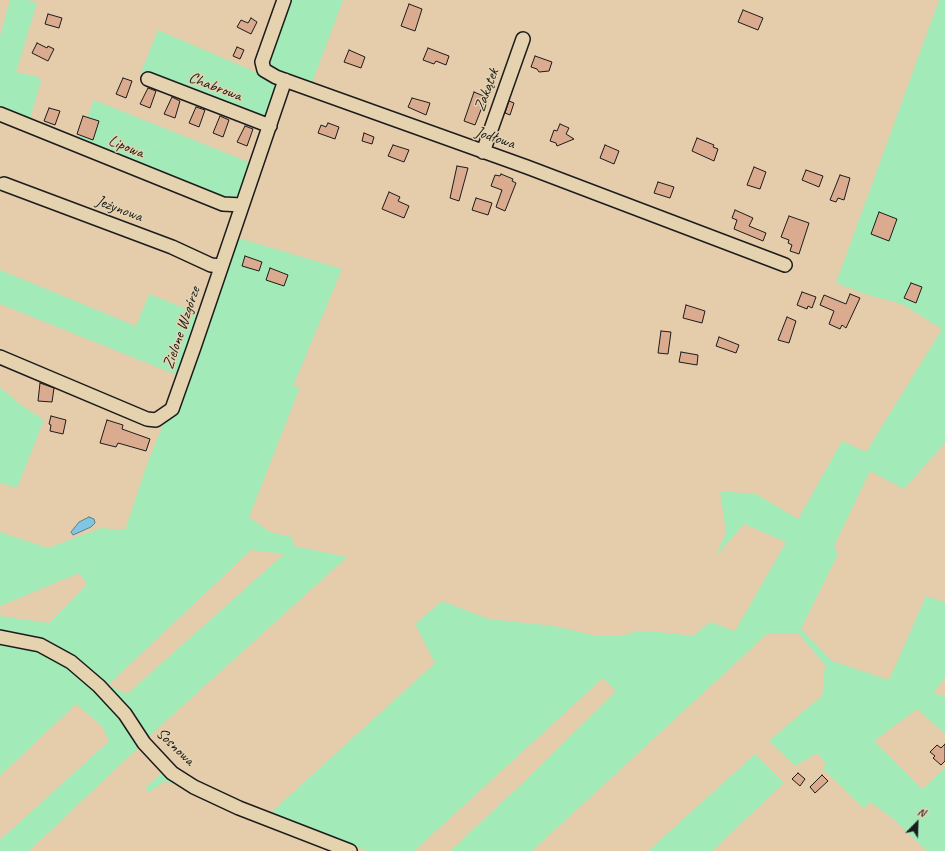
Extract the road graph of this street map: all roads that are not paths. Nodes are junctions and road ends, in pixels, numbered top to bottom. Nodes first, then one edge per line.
1 (284, 0) edge
2 (523, 39) dead end
3 (148, 79) dead end
4 (284, 80) junction
5 (0, 114) edge
6 (270, 126) junction
7 (483, 152) junction
8 (4, 184) dead end
9 (241, 205) junction
10 (785, 265) dead end
11 (221, 266) junction
12 (0, 357) edge
13 (0, 637) edge
14 (350, 851) edge

1 - 4 street, Jodłowa
2 - 7 street, Zakątek
3 - 6 street, Chabrowa
4 - 6 street, Zielone Wzgórze
4 - 7 street, Jodłowa
5 - 9 street, Lipowa
6 - 9 street, Zielone Wzgórze
7 - 10 street, Jodłowa
8 - 11 street, Jeżynowa
9 - 11 street, Zielone Wzgórze
11 - 12 street, Zielone Wzgórze
13 - 14 street, Sosnowa

